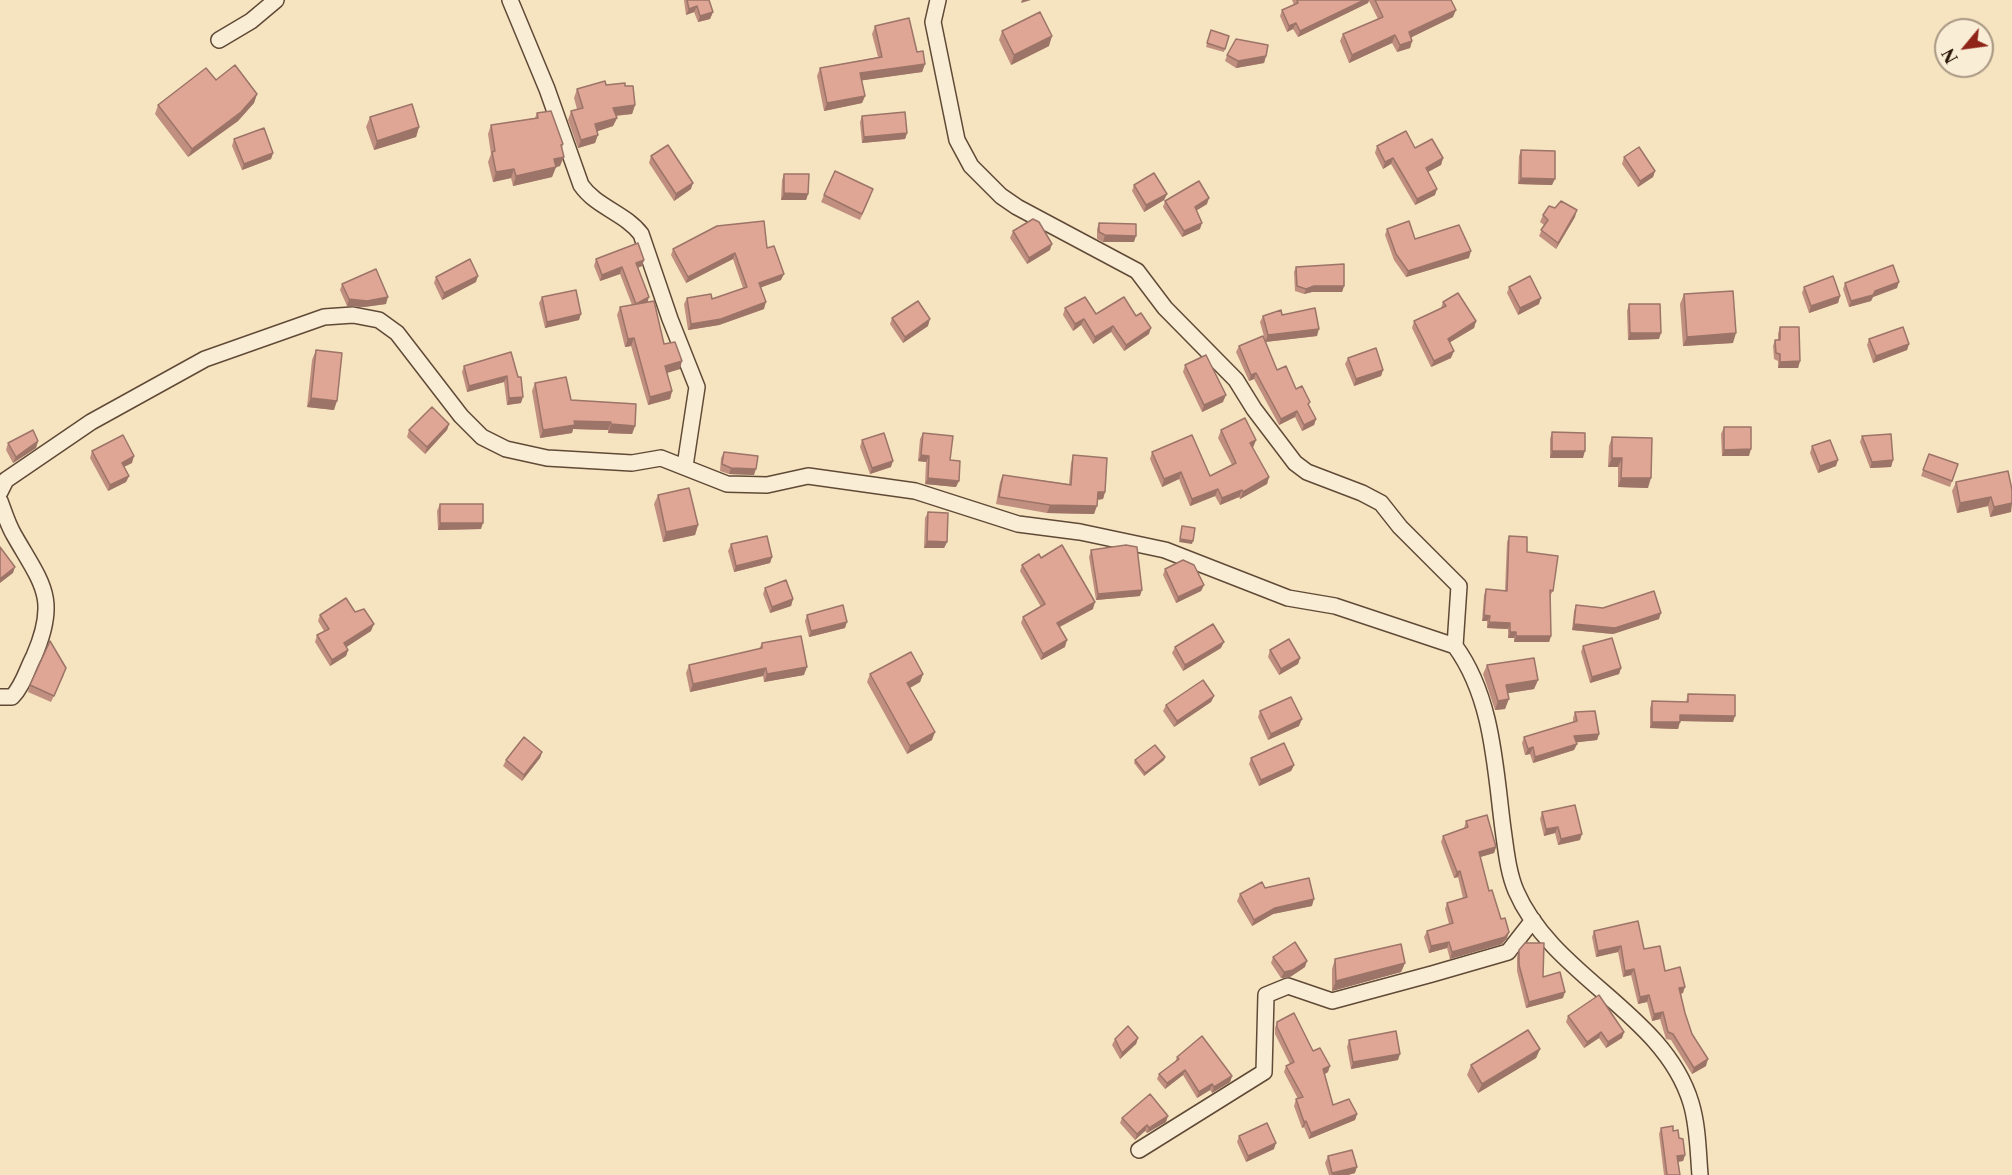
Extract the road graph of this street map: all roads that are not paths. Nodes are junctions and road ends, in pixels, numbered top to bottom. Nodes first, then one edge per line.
1 (276, 0) edge
2 (510, 0) edge
3 (938, 0) edge
4 (219, 40) dead end
5 (685, 466) junction
6 (0, 492) edge
7 (0, 501) edge
8 (1455, 646) junction
9 (0, 698) edge
10 (1533, 920) junction
11 (1139, 1150) dead end
12 (1700, 1175) edge

1 - 4 street
2 - 5 street
3 - 8 street
5 - 6 street
5 - 8 street
7 - 9 street
8 - 10 street
10 - 11 street
10 - 12 street

